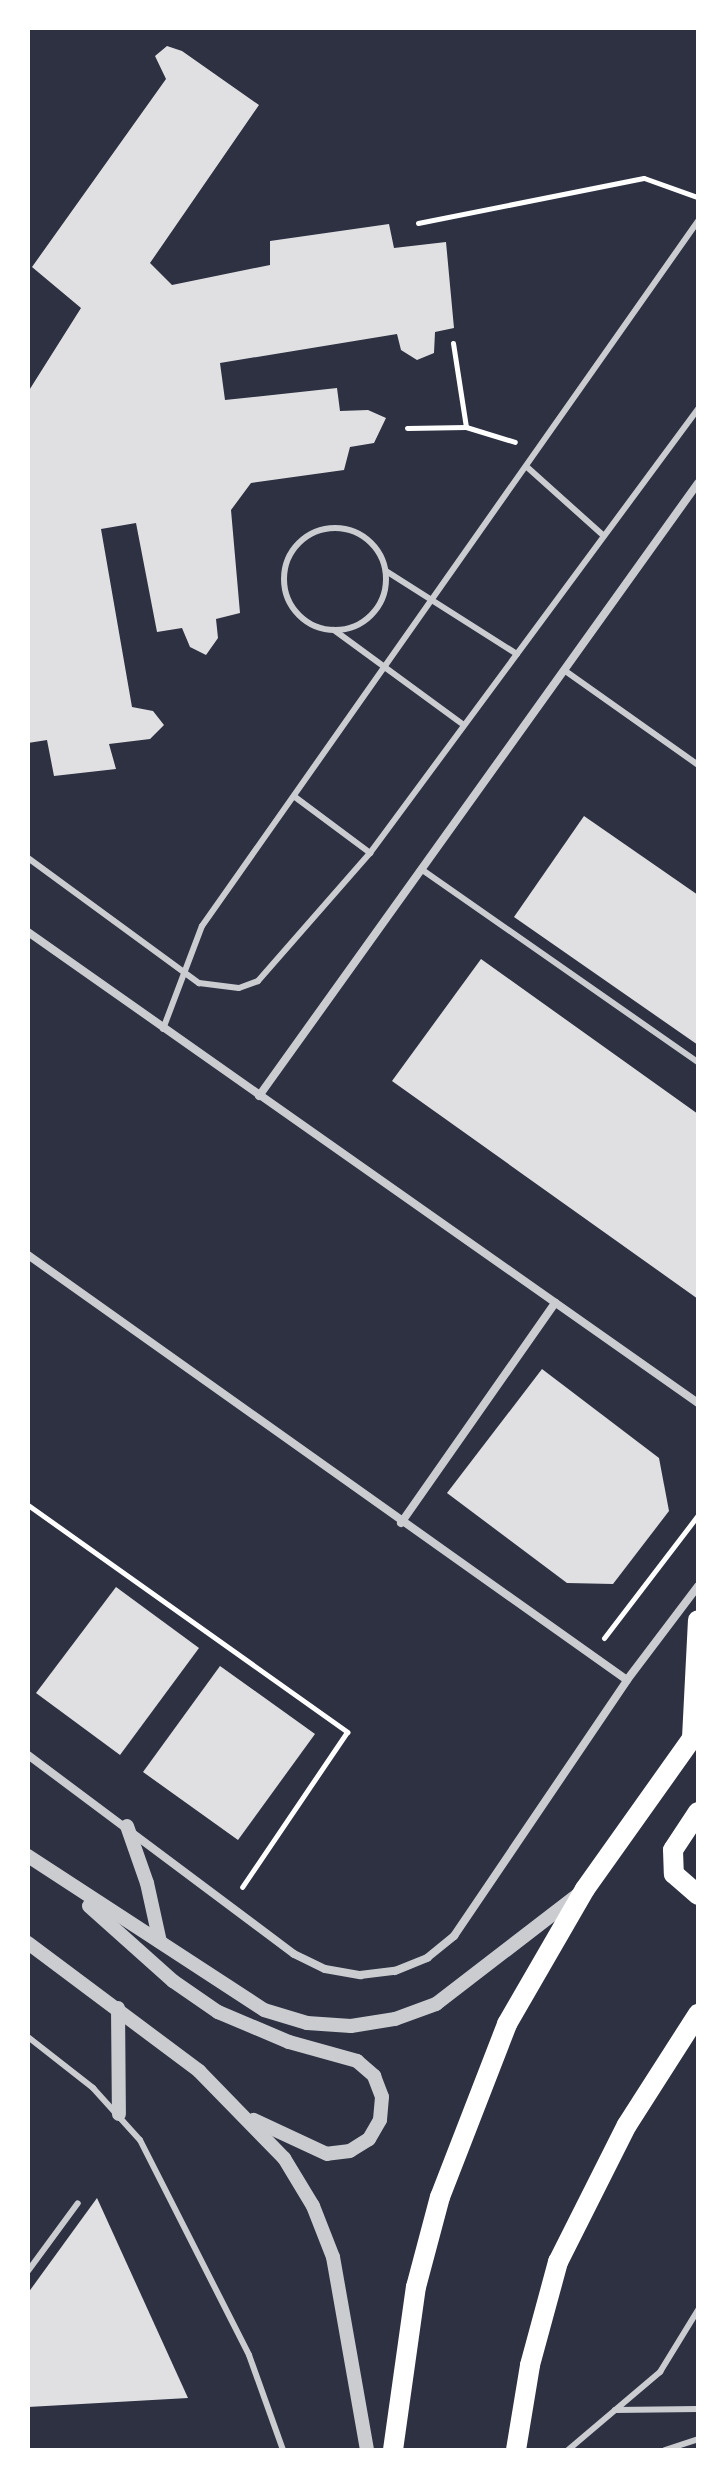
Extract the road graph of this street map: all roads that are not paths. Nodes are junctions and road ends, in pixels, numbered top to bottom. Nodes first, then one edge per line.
1 (698, 221) edge
2 (698, 409) edge
3 (527, 467) junction
4 (698, 483) edge
5 (604, 536) junction
6 (386, 571) junction
7 (433, 602) junction
8 (334, 630) junction
9 (517, 654) junction
10 (386, 669) junction
11 (564, 670) junction
12 (464, 725) junction
13 (698, 765) edge
14 (295, 797) junction
15 (370, 853) junction
16 (28, 858) edge
17 (421, 869) junction
18 (28, 932) edge
19 (183, 970) junction
20 (163, 1029) junction
21 (698, 1062) edge
22 (259, 1096) junction
23 (28, 1255) edge
24 (555, 1303) junction
25 (698, 1403) edge
26 (401, 1523) junction
27 (698, 1586) edge
28 (698, 1620) edge
29 (627, 1680) junction
30 (695, 1734) edge
31 (28, 1755) edge
32 (698, 1812) edge
33 (127, 1826) junction
34 (28, 1856) edge
35 (61, 1880) junction
36 (585, 1889) junction
37 (698, 1895) edge
38 (160, 1942) junction
39 (28, 1943) edge
40 (118, 2008) junction
41 (698, 2014) edge
42 (28, 2037) edge
43 (119, 2114) junction
44 (247, 2116) junction
45 (78, 2203) dead end
46 (28, 2271) edge
47 (698, 2310) edge
48 (698, 2409) edge
49 (615, 2410) junction
50 (698, 2439) edge
51 (283, 2450) edge
52 (367, 2450) edge
53 (393, 2450) edge
54 (516, 2450) edge
55 (568, 2450) edge
56 (665, 2450) edge

1 - 3 lane
2 - 5 lane
3 - 5 lane
3 - 7 lane
4 - 11 street
5 - 9 lane
6 - 7 lane
6 - 8 lane
6 - 8 lane
7 - 9 lane
7 - 10 lane
8 - 10 lane
9 - 12 lane
10 - 12 lane
10 - 14 lane
11 - 13 lane
11 - 17 street
12 - 15 lane
14 - 15 lane
14 - 19 lane
15 - 19 lane
16 - 19 lane
17 - 21 lane
17 - 22 street
18 - 20 street
19 - 20 lane
20 - 22 street
22 - 24 street
23 - 26 street
24 - 25 street
24 - 26 street
26 - 29 street
27 - 29 street
28 - 30 main road
29 - 33 street
30 - 36 main road
31 - 33 street
32 - 37 main road
33 - 38 street
34 - 35 street
35 - 38 street
35 - 44 street
36 - 38 street
36 - 53 main road
39 - 40 street
40 - 43 street
40 - 44 street
41 - 54 main road
42 - 43 lane
43 - 51 lane
44 - 52 street
45 - 46 lane
47 - 49 lane
48 - 49 lane
49 - 55 lane
50 - 56 lane

